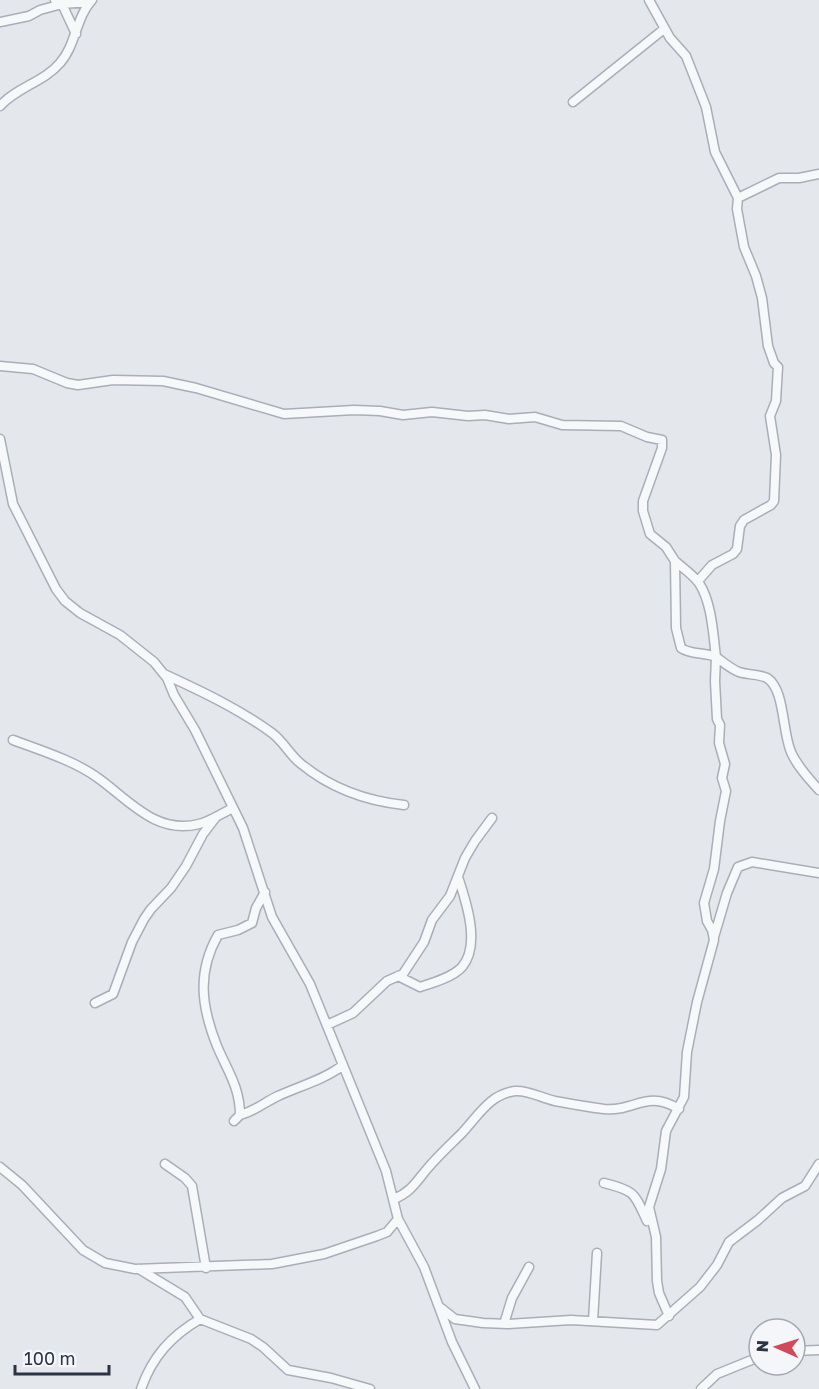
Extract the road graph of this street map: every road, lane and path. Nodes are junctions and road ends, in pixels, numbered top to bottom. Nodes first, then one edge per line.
1 (649, 0) edge
2 (91, 1) edge
3 (58, 2) edge
4 (0, 22) edge
5 (664, 29) junction
6 (76, 33) junction
7 (573, 102) dead end
8 (0, 106) edge
9 (819, 174) edge
10 (738, 198) junction
11 (0, 366) edge
12 (0, 439) edge
13 (675, 561) junction
14 (698, 581) junction
15 (716, 657) junction
16 (164, 673) junction
17 (13, 741) dead end
18 (819, 790) edge
19 (404, 806) dead end
20 (233, 808) junction
21 (217, 816) junction
22 (492, 818) dead end
23 (819, 873) edge
24 (458, 877) junction
25 (265, 892) junction
26 (714, 938) junction
27 (398, 976) junction
28 (95, 1003) dead end
29 (327, 1024) junction
30 (342, 1066) junction
31 (679, 1108) junction
32 (165, 1164) dead end
33 (819, 1164) edge
34 (0, 1167) edge
35 (604, 1183) dead end
36 (394, 1199) junction
37 (398, 1219) junction
38 (656, 1237) junction
39 (597, 1254) dead end
40 (529, 1267) dead end
41 (207, 1268) junction
42 (138, 1269) junction
43 (440, 1307) junction
44 (669, 1316) junction
45 (200, 1319) junction
46 (592, 1321) junction
47 (504, 1324) junction
48 (747, 1362) edge
49 (141, 1389) edge
50 (370, 1389) edge
51 (475, 1389) edge
52 (701, 1389) edge

1 - 5 street
2 - 3 street
2 - 6 street
3 - 4 street
3 - 6 street
5 - 7 street
5 - 10 street
6 - 8 street
9 - 10 street
10 - 14 street
11 - 13 street
12 - 16 street
13 - 14 street
13 - 15 street
14 - 15 street
15 - 18 street
15 - 26 street
16 - 19 street
16 - 20 street
17 - 21 street
20 - 21 street
20 - 25 street
21 - 28 street
22 - 24 street
23 - 26 street
24 - 27 street
24 - 27 street
25 - 29 street
25 - 30 street
26 - 31 street
27 - 29 street
29 - 30 street
30 - 36 street
31 - 36 street
31 - 38 street
32 - 41 street
33 - 44 street
34 - 42 street
35 - 38 street
36 - 37 street
37 - 41 street
37 - 43 street
38 - 44 street
39 - 46 street
40 - 47 street
41 - 42 street
42 - 45 street
43 - 47 street
43 - 51 street
44 - 46 street
45 - 49 street
45 - 50 street
46 - 47 street
48 - 52 street

